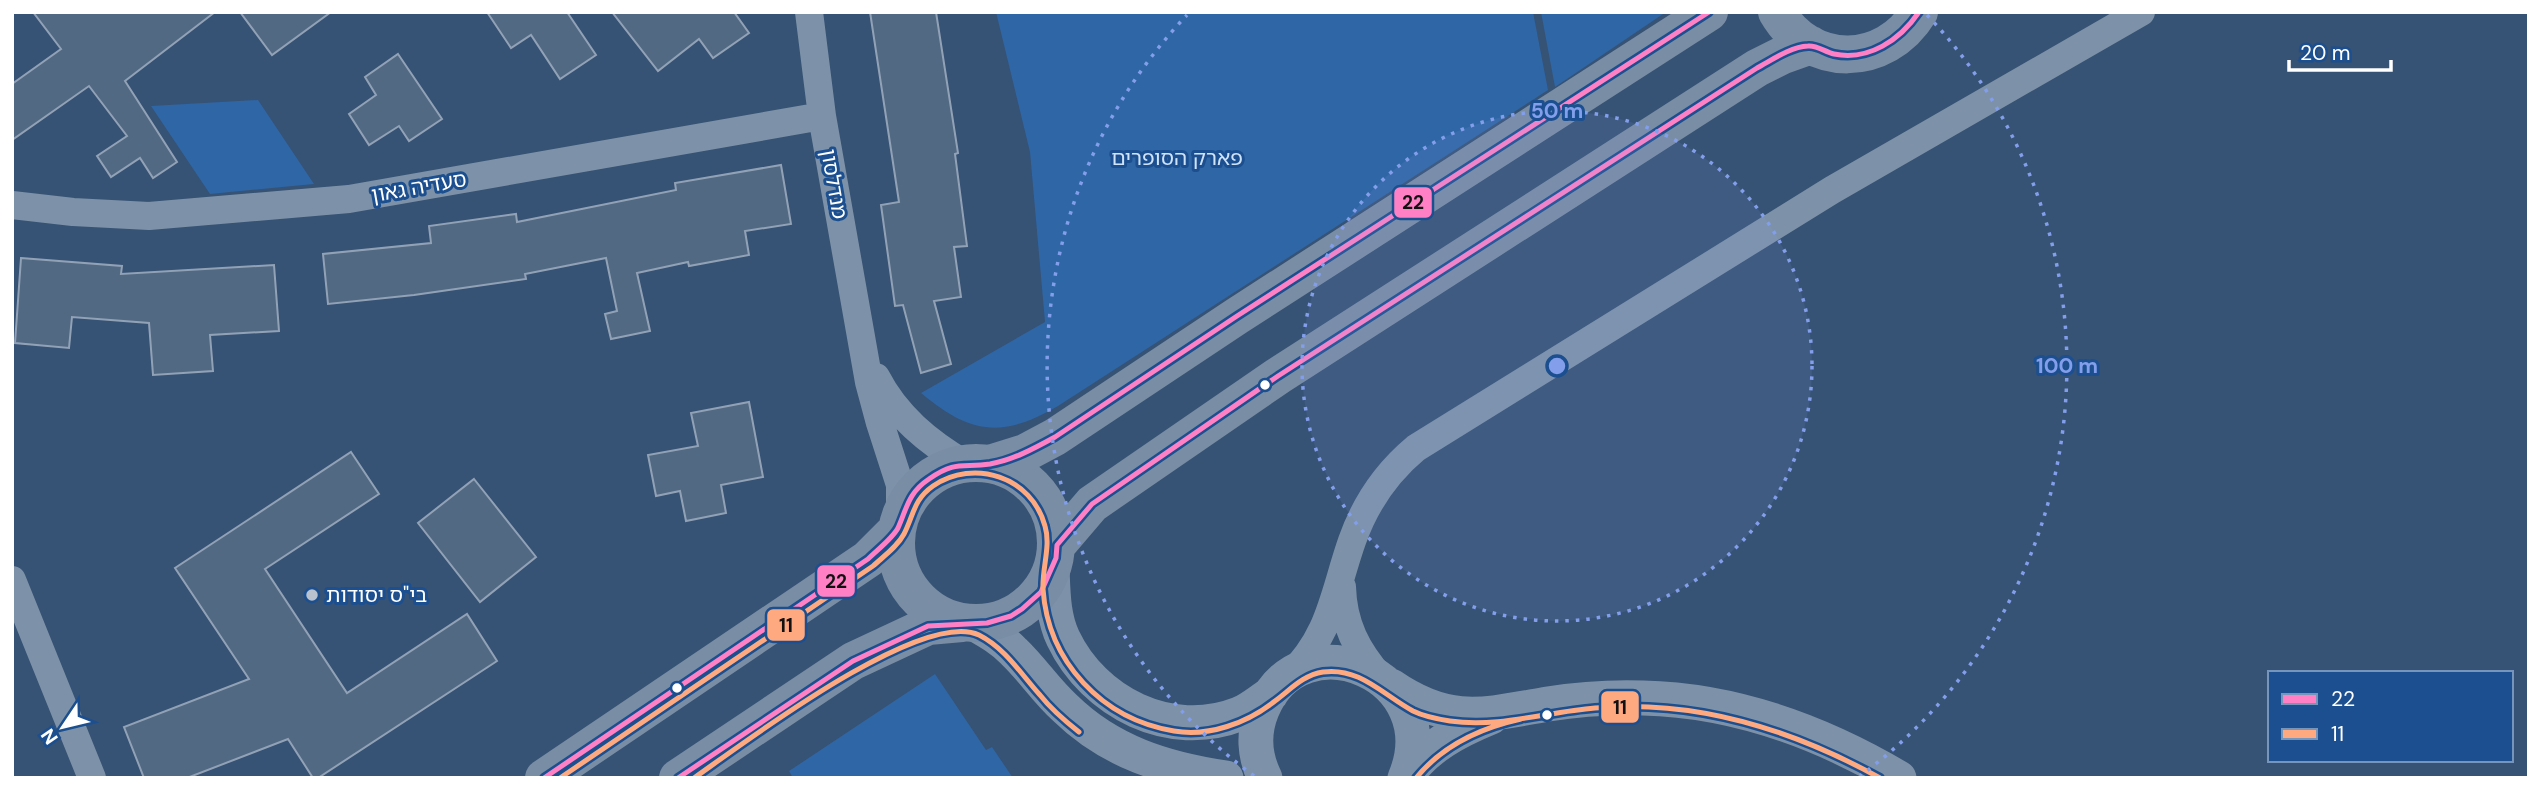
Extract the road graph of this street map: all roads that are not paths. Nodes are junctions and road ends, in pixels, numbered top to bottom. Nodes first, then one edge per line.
1 (809, 12) edge
2 (1709, 12) edge
3 (1777, 12) edge
4 (1919, 12) edge
5 (2141, 12) edge
6 (1811, 45) junction
7 (822, 116) junction
8 (12, 205) edge
9 (864, 356) junction
10 (978, 464) junction
11 (899, 523) junction
12 (1054, 557) junction
13 (1343, 577) junction
14 (12, 580) edge
15 (969, 623) junction
16 (1386, 682) junction
17 (1280, 685) junction
18 (1497, 714) junction
19 (93, 778) edge
20 (544, 778) edge
21 (678, 778) edge
22 (1226, 778) edge
23 (1265, 778) edge
24 (1405, 778) edge
25 (1899, 778) edge

1 - 7 street, מנדלסון
2 - 10 main road
3 - 6 main road
4 - 6 main road
5 - 13 street
6 - 12 main road
7 - 8 street, סעדיה גאון
7 - 9 street, מנדלסון
9 - 10 street, מנדלסון
9 - 11 street, מנדלסון
10 - 11 main road
10 - 12 main road
11 - 15 main road
11 - 20 main road
12 - 15 main road
12 - 17 street
13 - 16 street
13 - 17 street
14 - 19 street
15 - 21 main road
15 - 22 street
16 - 17 street
16 - 18 street
16 - 24 street
17 - 23 street
18 - 24 street
18 - 25 street

